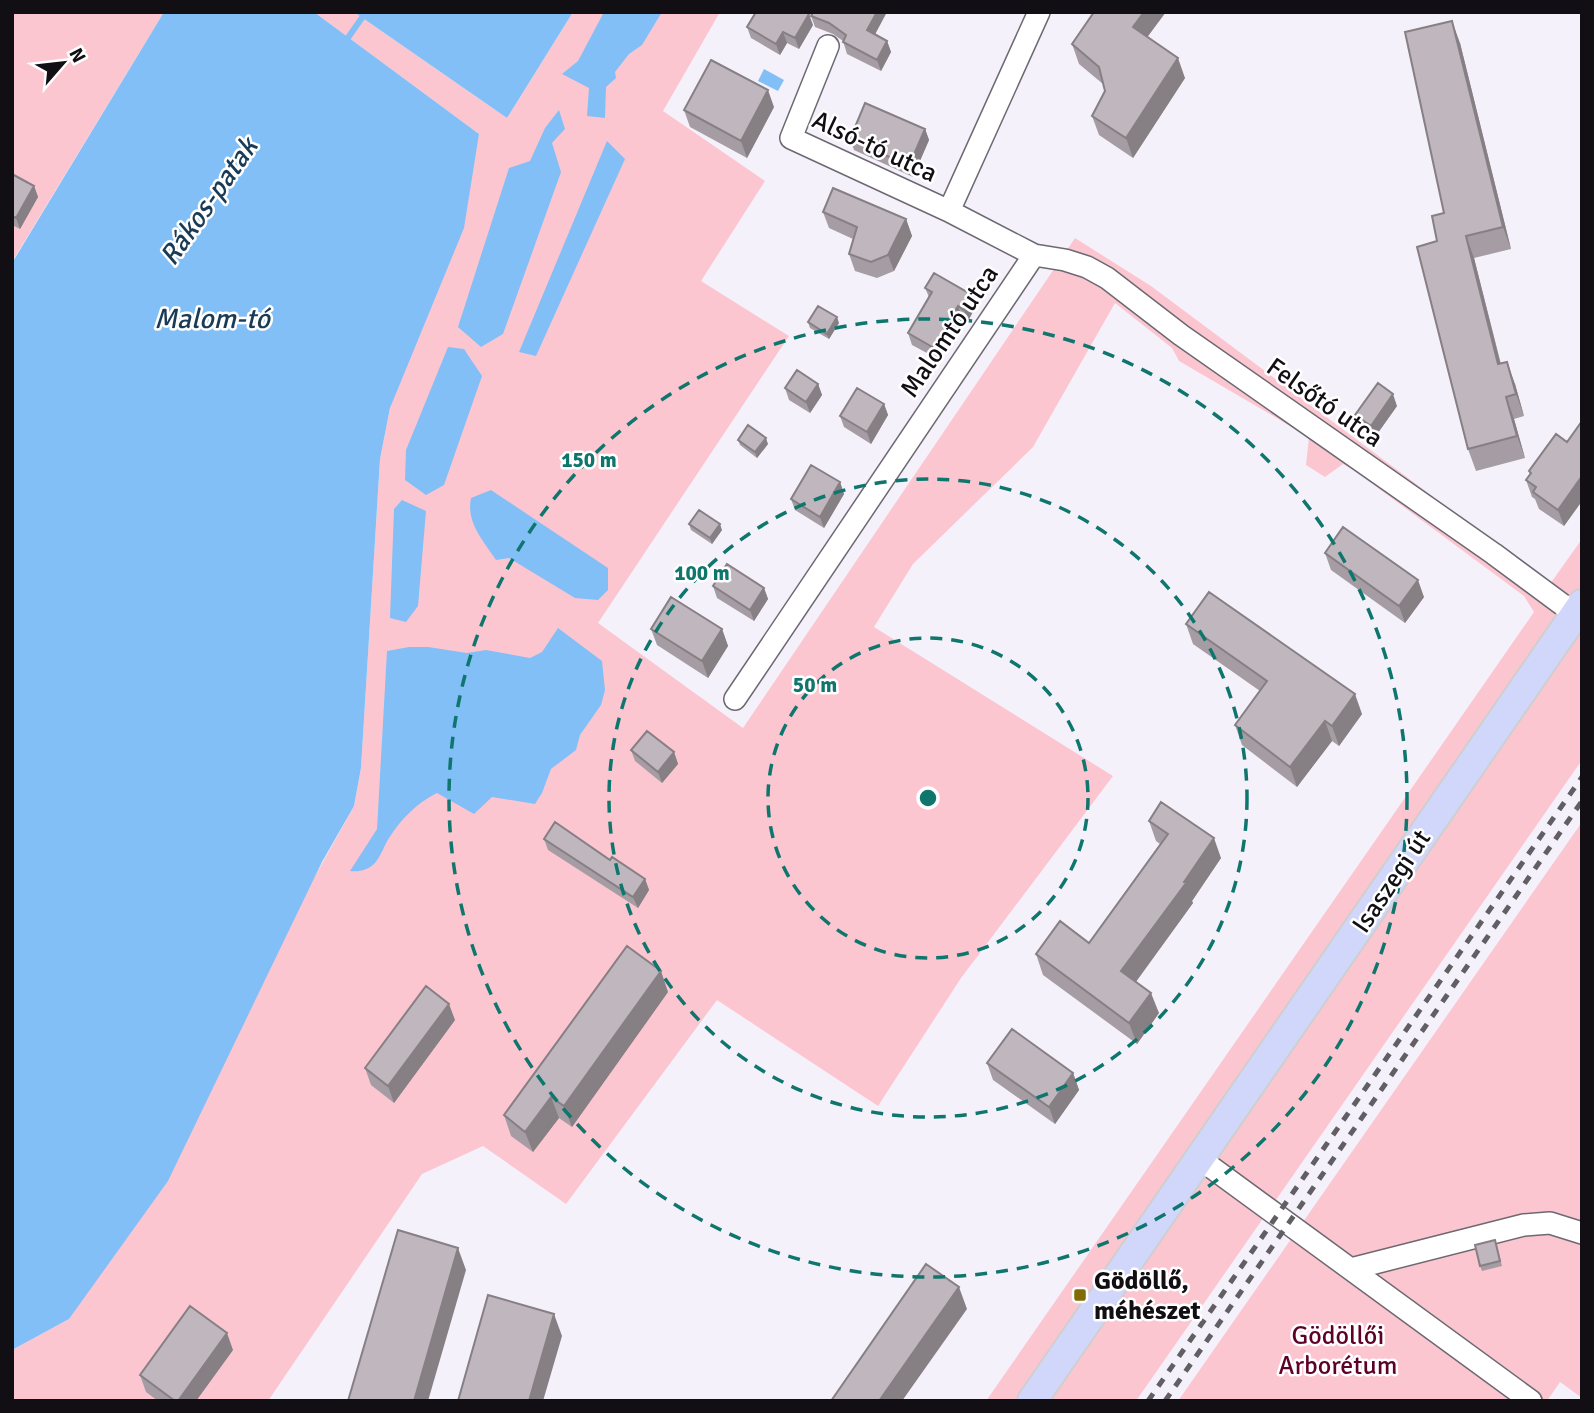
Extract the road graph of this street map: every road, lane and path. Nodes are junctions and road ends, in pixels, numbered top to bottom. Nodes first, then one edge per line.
1 (1039, 12) edge
2 (828, 46) dead end
3 (949, 211) junction
4 (1034, 255) junction
5 (1578, 609) edge
6 (735, 699) dead end
7 (1200, 1159) junction
8 (1582, 1233) edge
9 (1351, 1269) junction
10 (1032, 1401) edge
11 (1531, 1401) edge

1 - 3 street
2 - 3 street, Alsó-tó utca
3 - 4 street, Malomtó utca
4 - 5 street, Felsőtó utca
4 - 6 street, Malomtó utca
5 - 7 main road, Isaszegi út
7 - 9 street
7 - 10 main road, Isaszegi út
8 - 9 street
9 - 11 street

